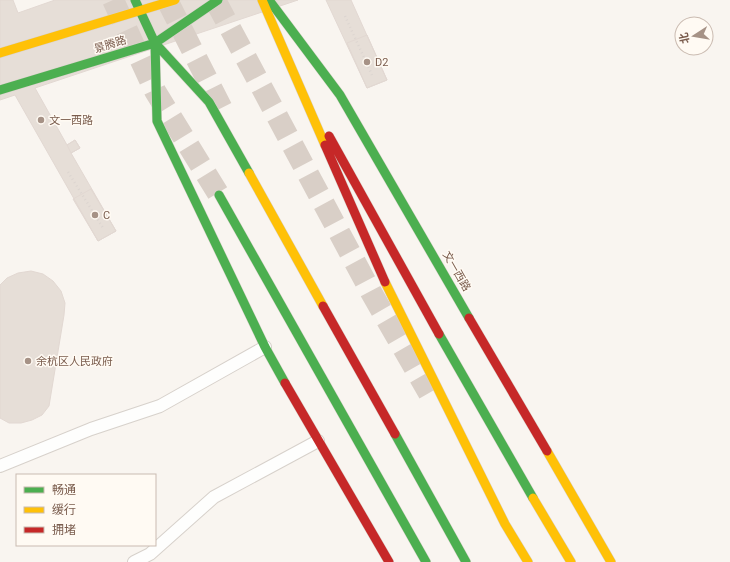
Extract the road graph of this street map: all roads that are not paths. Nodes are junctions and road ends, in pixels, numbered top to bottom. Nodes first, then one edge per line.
1 (135, 0) edge
2 (175, 0) edge
3 (218, 0) edge
4 (262, 0) edge
5 (269, 0) edge
6 (140, 11) junction
7 (155, 43) junction
8 (0, 54) edge
9 (0, 90) edge
10 (329, 136) dead end
11 (219, 195) tunnel mouth
12 (265, 347) junction
13 (318, 441) junction
14 (0, 466) edge
15 (134, 562) edge
16 (389, 562) edge
17 (426, 562) edge
18 (466, 562) edge
19 (528, 562) edge
20 (571, 562) edge
21 (611, 562) edge

1 - 6 main road
2 - 6 main road, 景腾路
3 - 7 main road, 景腾路
4 - 19 main road
5 - 21 main road, 文一西路
6 - 7 main road
6 - 8 main road, 景腾路
7 - 9 main road, 景腾路
7 - 12 main road
7 - 18 main road
10 - 20 main road
11 - 17 main road
12 - 13 main road
12 - 14 lane
13 - 15 lane
13 - 16 main road

